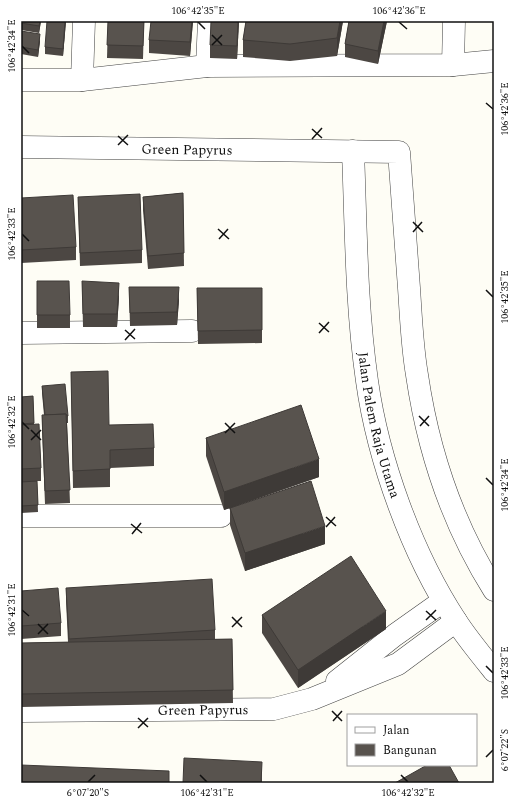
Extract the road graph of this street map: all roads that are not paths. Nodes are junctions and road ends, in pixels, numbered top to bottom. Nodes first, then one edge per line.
1 (84, 21) edge
2 (209, 21) edge
3 (454, 21) edge
4 (494, 61) edge
5 (453, 65) junction
6 (207, 66) junction
7 (21, 80) edge
8 (82, 80) junction
9 (21, 147) edge
10 (353, 151) junction
11 (192, 331) dead end
12 (21, 333) edge
13 (21, 516) edge
14 (221, 516) dead end
15 (494, 590) edge
16 (443, 601) junction
17 (456, 621) junction
18 (494, 671) edge
19 (312, 700) junction
20 (21, 710) edge

1 - 8 street
2 - 6 street
3 - 5 street
4 - 5 street
5 - 6 street
6 - 8 street
7 - 8 street
9 - 10 street, Green Papyrus
10 - 15 street, Green Papyrus
10 - 16 street, Jalan Palem Raja Utama
11 - 12 street
13 - 14 street
16 - 17 street, Jalan Palem Raja Utama
16 - 19 street, Green Papyrus
17 - 18 street, Jalan Palem Raja Utama
17 - 19 street, Green Papyrus
19 - 20 street, Green Papyrus

